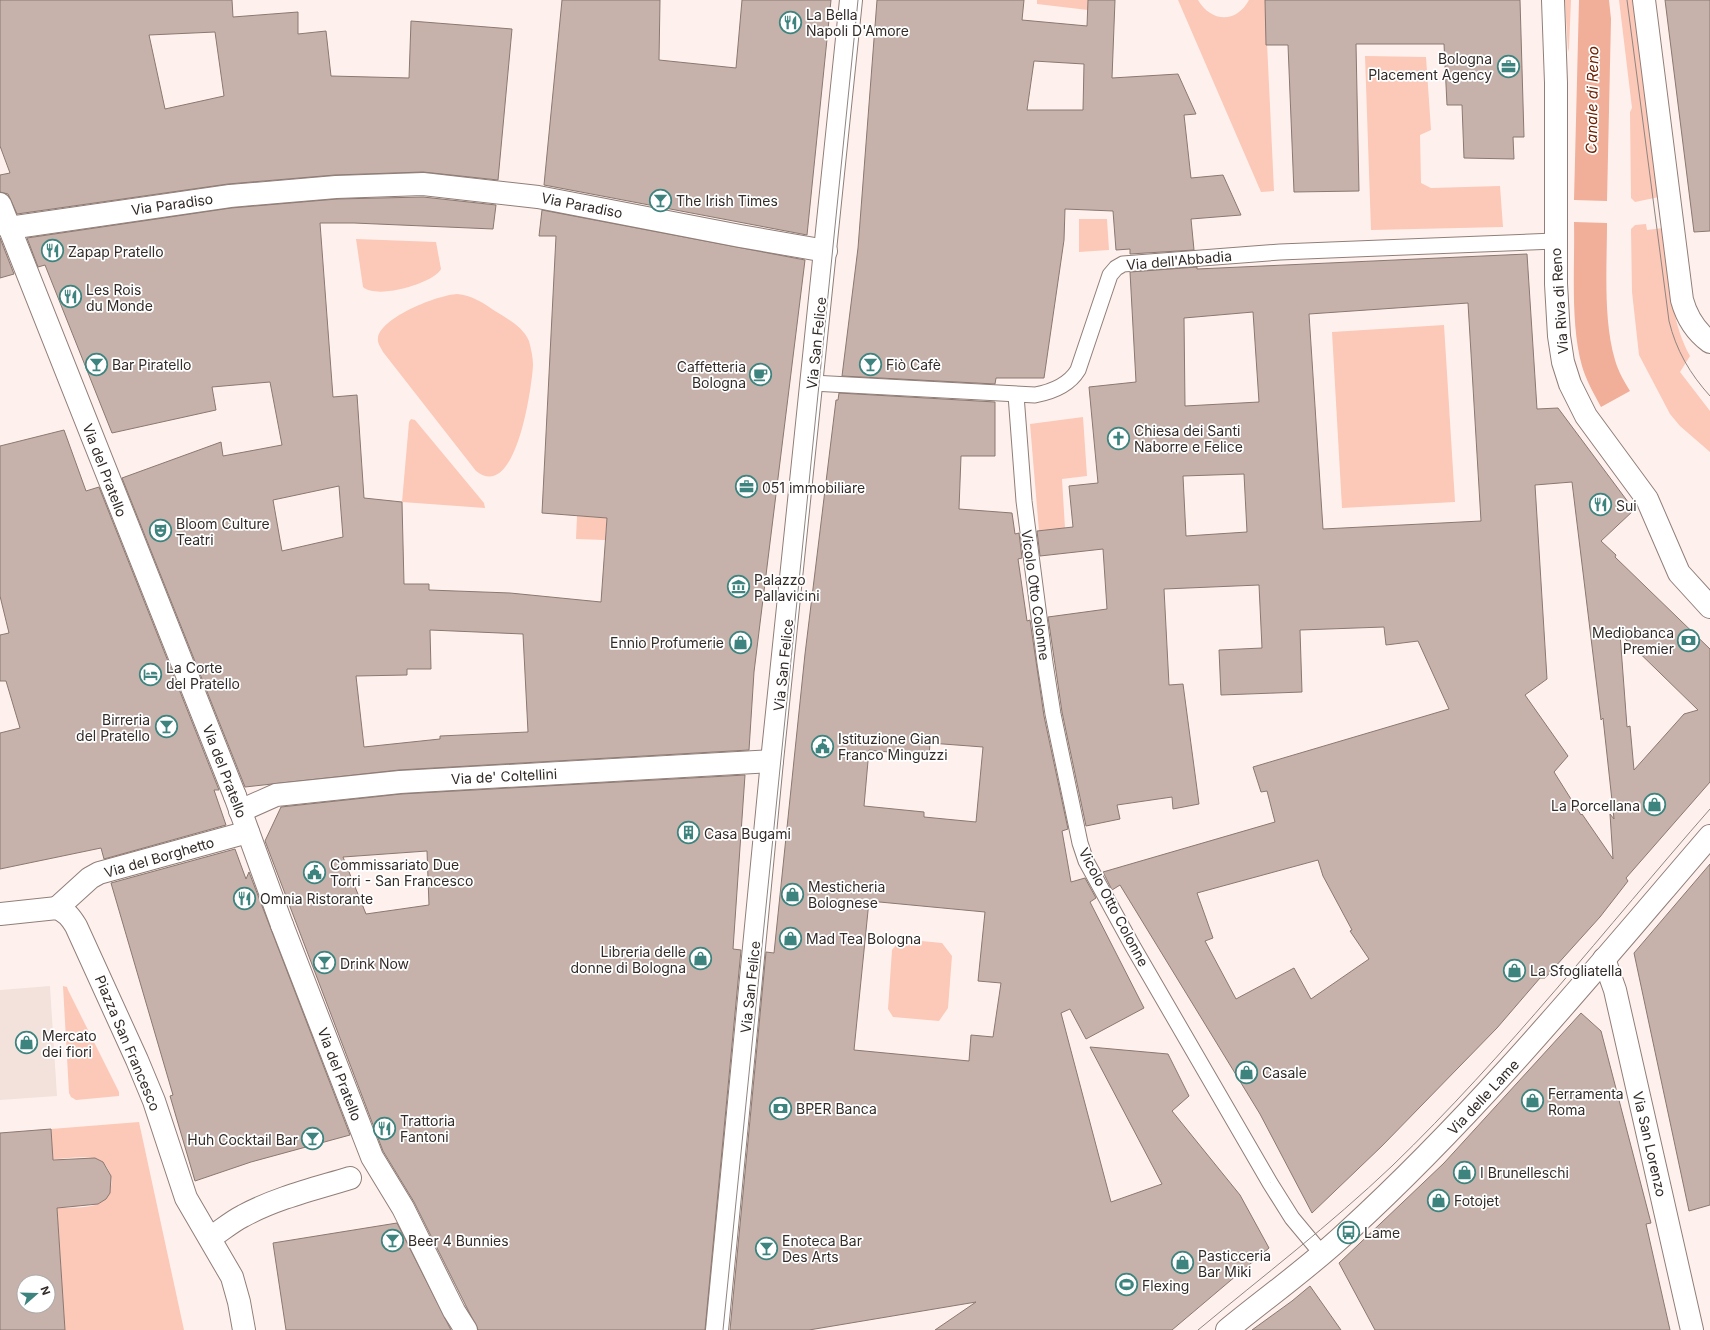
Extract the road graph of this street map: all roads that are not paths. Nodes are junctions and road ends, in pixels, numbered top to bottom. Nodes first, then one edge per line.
1 (851, 0) edge
2 (1553, 0) edge
3 (1644, 0) edge
4 (0, 204) edge
5 (9, 228) junction
6 (1556, 240) junction
7 (826, 251) junction
8 (1707, 339) edge
9 (812, 383) junction
10 (1016, 395) junction
11 (1710, 607) edge
12 (772, 761) junction
13 (241, 813) junction
14 (1710, 836) edge
15 (57, 908) junction
16 (0, 914) edge
17 (1604, 959) junction
18 (379, 1170) junction
19 (210, 1238) junction
20 (1322, 1254) junction
21 (1230, 1329) edge
22 (244, 1330) edge
23 (466, 1330) edge
24 (717, 1330) edge
25 (1692, 1330) edge

1 - 7 street, Via San Felice
2 - 6 street, Via Riva di Reno
3 - 8 street
4 - 5 street, Via del Pratello
5 - 7 street, Via Paradiso
5 - 13 street, Via del Pratello
6 - 10 lane, Via dell'Abbadia
6 - 11 street, Via Riva di Reno
7 - 9 street, Via San Felice
9 - 10 lane, Via dell'Abbadia
9 - 12 street, Via San Felice
10 - 20 lane, Vicolo Otto Colonne
12 - 13 street, Via de' Coltellini
12 - 24 street, Via San Felice
13 - 15 street, Via del Borghetto
13 - 18 street, Via del Pratello
14 - 17 street, Via delle Lame
15 - 16 street
15 - 19 street, Piazza San Francesco
17 - 20 street, Via delle Lame
17 - 25 street, Via San Lorenzo
18 - 19 street
18 - 23 street, Via del Pratello
19 - 22 street, Piazza San Francesco
20 - 21 street, Via delle Lame

